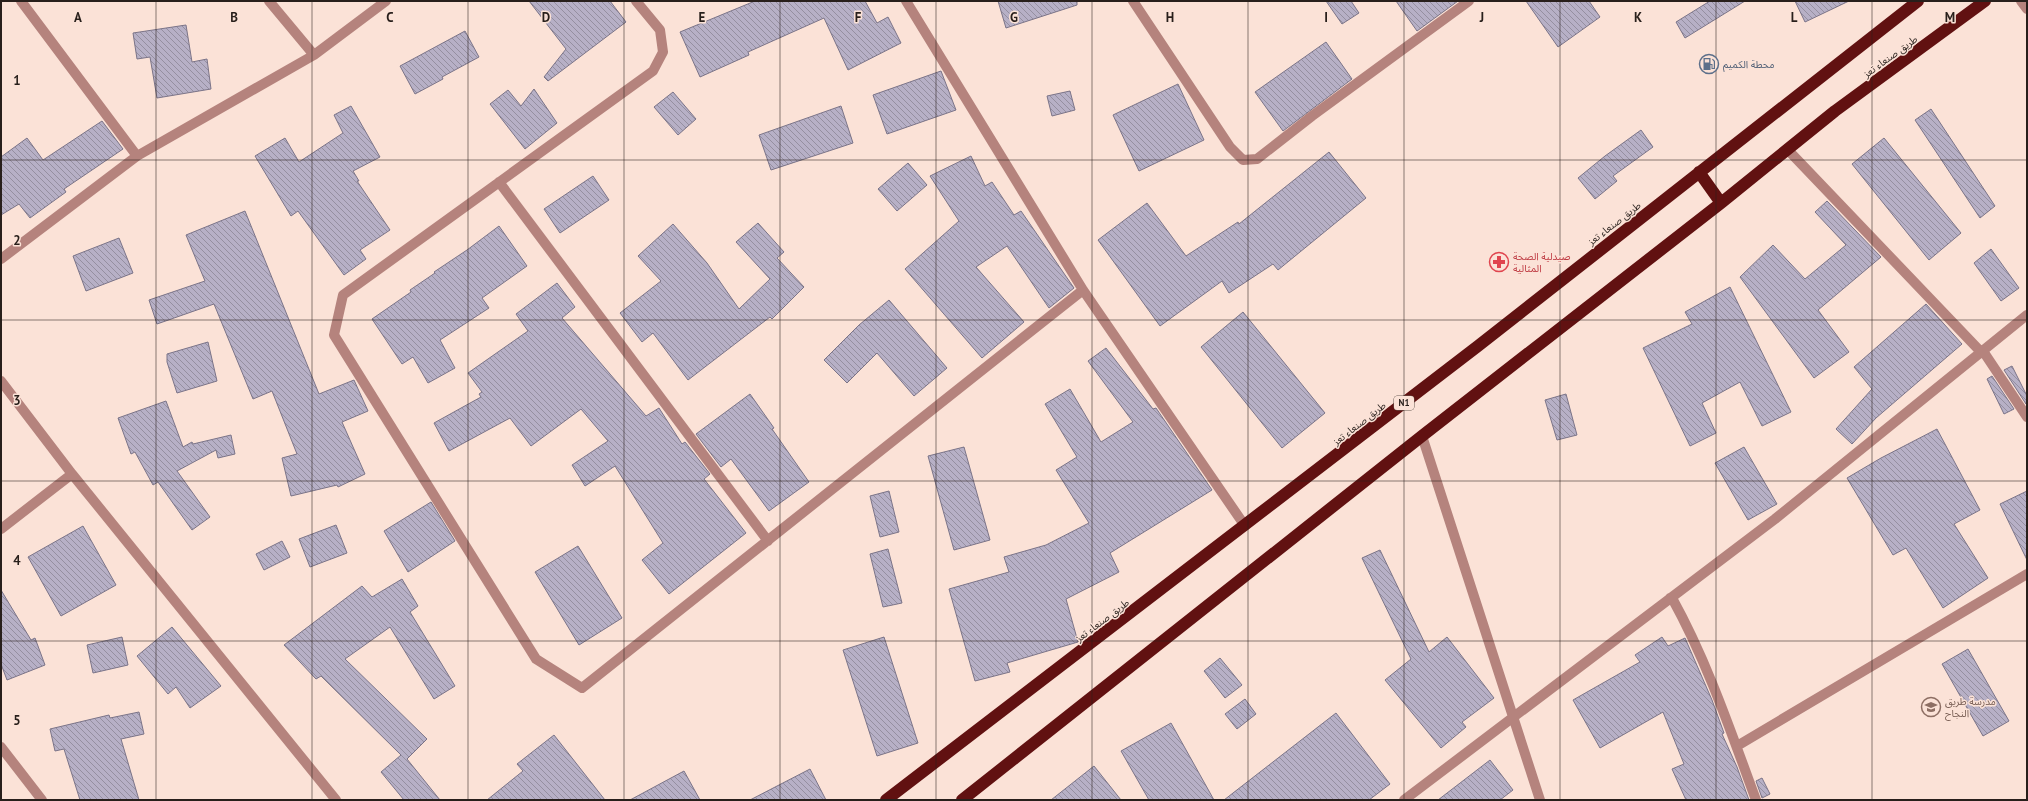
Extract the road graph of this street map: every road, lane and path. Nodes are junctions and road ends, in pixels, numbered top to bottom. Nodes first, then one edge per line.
1 (21, 1) edge
2 (269, 1) edge
3 (386, 1) edge
4 (636, 1) edge
5 (906, 1) edge
6 (1133, 1) edge
7 (1469, 1) edge
8 (1918, 1) edge
9 (1985, 1) edge
10 (2021, 1) edge
11 (2027, 9) edge
12 (314, 55) junction
13 (1787, 149) junction
14 (137, 156) junction
15 (1699, 172) junction
16 (499, 182) junction
17 (1721, 203) junction
18 (1, 259) edge
19 (1083, 290) junction
20 (2027, 315) edge
21 (1983, 351) junction
22 (1, 381) edge
23 (2027, 417) edge
24 (1422, 436) junction
25 (72, 474) junction
26 (1244, 526) junction
27 (1, 529) edge
28 (768, 540) junction
29 (2027, 574) edge
30 (1671, 598) junction
31 (1513, 718) junction
32 (1737, 746) junction
33 (1, 747) edge
34 (42, 800) edge
35 (336, 800) edge
36 (886, 800) edge
37 (962, 800) edge
38 (1404, 800) edge
39 (1540, 800) edge
40 (1756, 800) edge

1 - 14 street
2 - 12 street
3 - 12 street
4 - 16 street
5 - 19 street
6 - 7 street
8 - 15 highway, طريق صنعاء تعز / N1
9 - 13 highway, طريق صنعاء تعز
10 - 11 street
12 - 14 street
13 - 17 highway, طريق صنعاء تعز
13 - 21 street
14 - 18 street
15 - 17 highway
15 - 26 highway, طريق صنعاء تعز / N1
16 - 28 street
16 - 28 street
17 - 24 highway, طريق صنعاء تعز
19 - 26 street
19 - 28 street
20 - 21 street
21 - 23 street
21 - 30 street
22 - 25 street
24 - 31 street
24 - 37 highway, طريق صنعاء تعز
25 - 27 street
25 - 35 street
26 - 36 highway, طريق صنعاء تعز / N1
29 - 32 street
30 - 31 street
30 - 32 street
31 - 38 street
31 - 39 street
32 - 40 street
33 - 34 street

